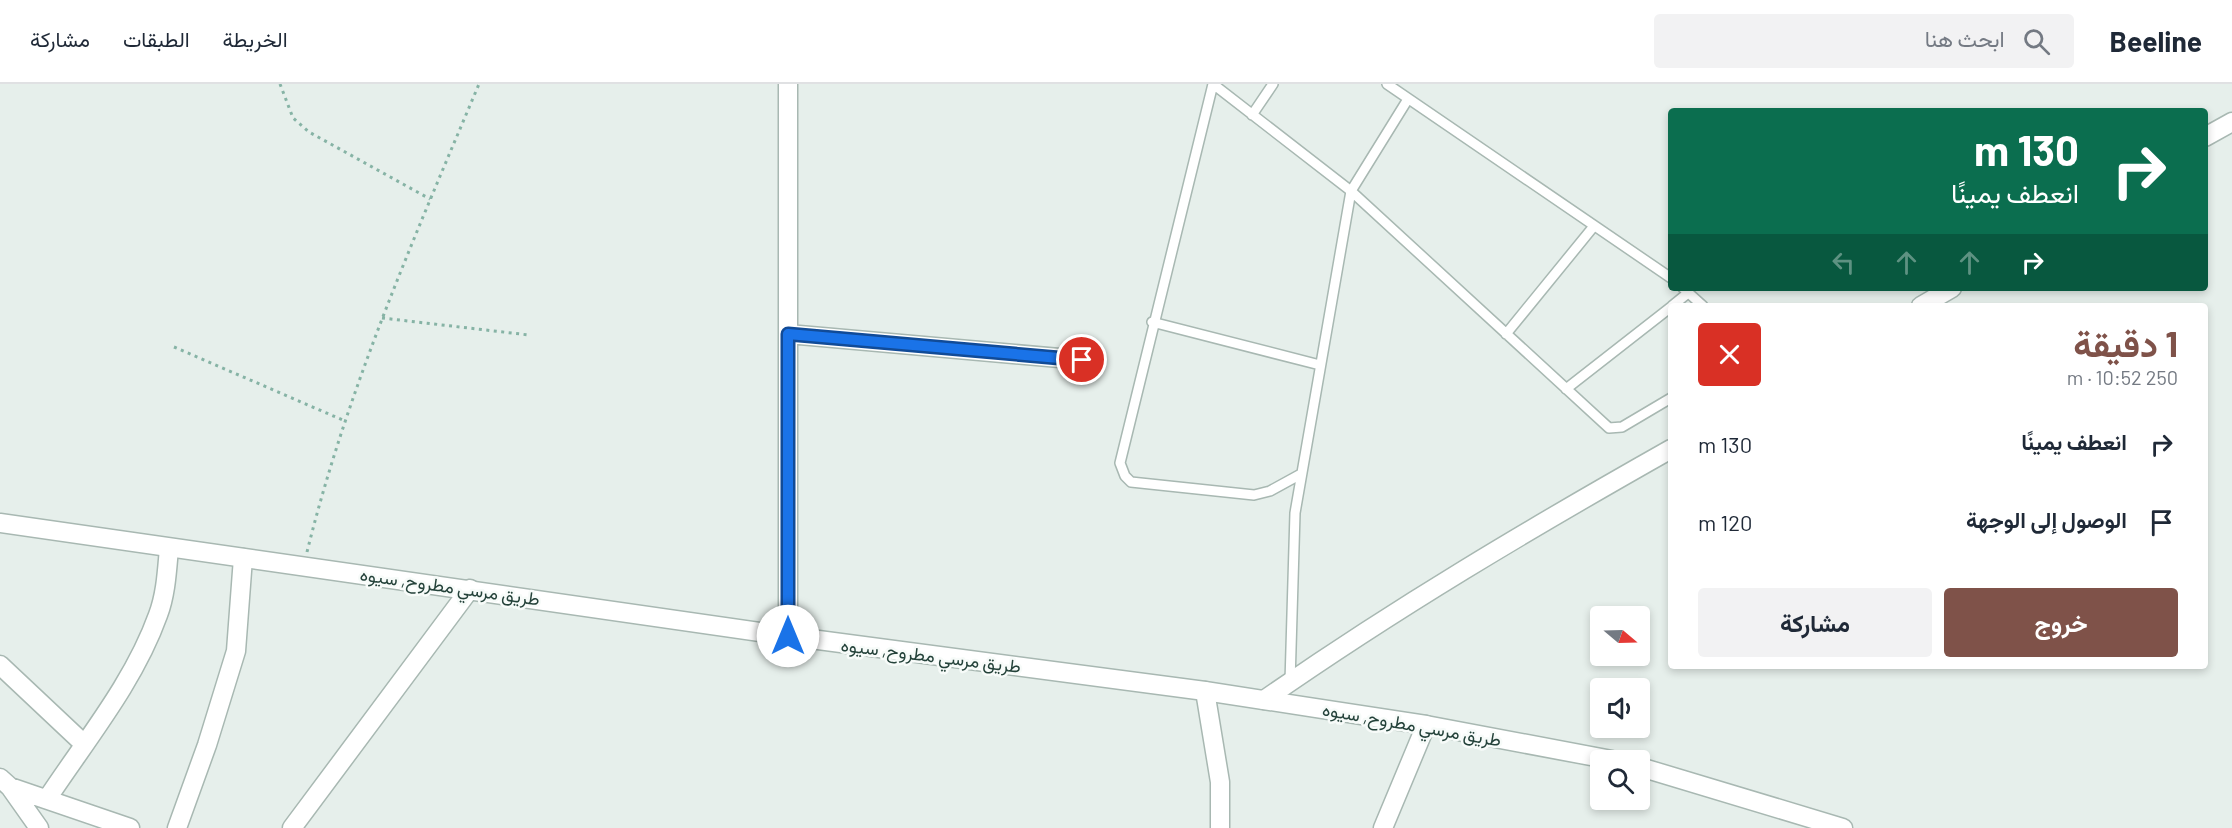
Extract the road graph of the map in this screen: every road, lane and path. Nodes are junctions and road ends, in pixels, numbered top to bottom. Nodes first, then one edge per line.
1 (280, 84) edge
2 (479, 84) edge
3 (788, 84) edge
4 (1273, 84) edge
5 (1387, 84) edge
6 (1408, 99) junction
7 (1252, 115) junction
8 (2232, 122) edge
9 (2208, 135) edge
10 (1351, 191) junction
11 (430, 199) junction
12 (1594, 226) junction
13 (1668, 276) edge
14 (1684, 291) edge
15 (1686, 291) edge
16 (1947, 291) edge
17 (1674, 303) edge
18 (1700, 303) edge
19 (1925, 303) edge
20 (1668, 308) edge
21 (381, 318) junction
22 (1152, 322) junction
23 (1506, 333) junction
24 (788, 334) junction
25 (529, 335) dead end
26 (174, 347) dead end
27 (1082, 360) dead end
28 (1320, 365) junction
29 (1566, 388) junction
30 (1668, 400) edge
31 (345, 421) junction
32 (1668, 451) edge
33 (1301, 474) junction
34 (0, 524) edge
35 (169, 548) junction
36 (243, 558) junction
37 (304, 565) junction
38 (470, 589) junction
39 (788, 636) junction
40 (0, 665) edge
41 (1290, 681) junction
42 (1205, 691) junction
43 (1264, 700) junction
44 (1426, 725) junction
45 (84, 744) junction
46 (1590, 756) edge
47 (1650, 770) edge
48 (5, 782) edge
49 (47, 799) junction
50 (39, 828) edge
51 (130, 828) edge
52 (177, 828) edge
53 (292, 828) edge
54 (1220, 828) edge
55 (1383, 828) edge
56 (1843, 828) edge

1 - 11 path
2 - 11 path
3 - 24 street
4 - 7 lane
5 - 6 lane
6 - 10 lane
6 - 12 lane
7 - 10 lane
7 - 22 lane
8 - 9 street
10 - 23 lane
10 - 28 lane
11 - 21 path
12 - 13 lane
12 - 23 lane
14 - 17 lane
15 - 18 lane
16 - 19 street
20 - 29 lane
21 - 25 path
21 - 31 path
22 - 28 lane
22 - 33 lane
23 - 29 lane
24 - 27 street
24 - 39 street
26 - 31 path
28 - 33 lane
29 - 30 lane
31 - 37 path
32 - 41 street
33 - 41 lane
34 - 35 street, طريق مرسي مطروح, سيوه
35 - 36 street, طريق مرسي مطروح, سيوه
35 - 45 street
36 - 37 street, طريق مرسي مطروح, سيوه
36 - 52 street
37 - 38 street, طريق مرسي مطروح, سيوه
38 - 39 street, طريق مرسي مطروح, سيوه
38 - 53 street
39 - 42 street, طريق مرسي مطروح, سيوه
40 - 45 street
41 - 43 street
42 - 43 street, طريق مرسي مطروح, سيوه
42 - 54 street
43 - 44 street, طريق مرسي مطروح, سيوه
44 - 46 street, طريق مرسي مطروح, سيوه
44 - 55 street
45 - 49 street
47 - 56 street
48 - 49 street
48 - 50 street
49 - 51 street

